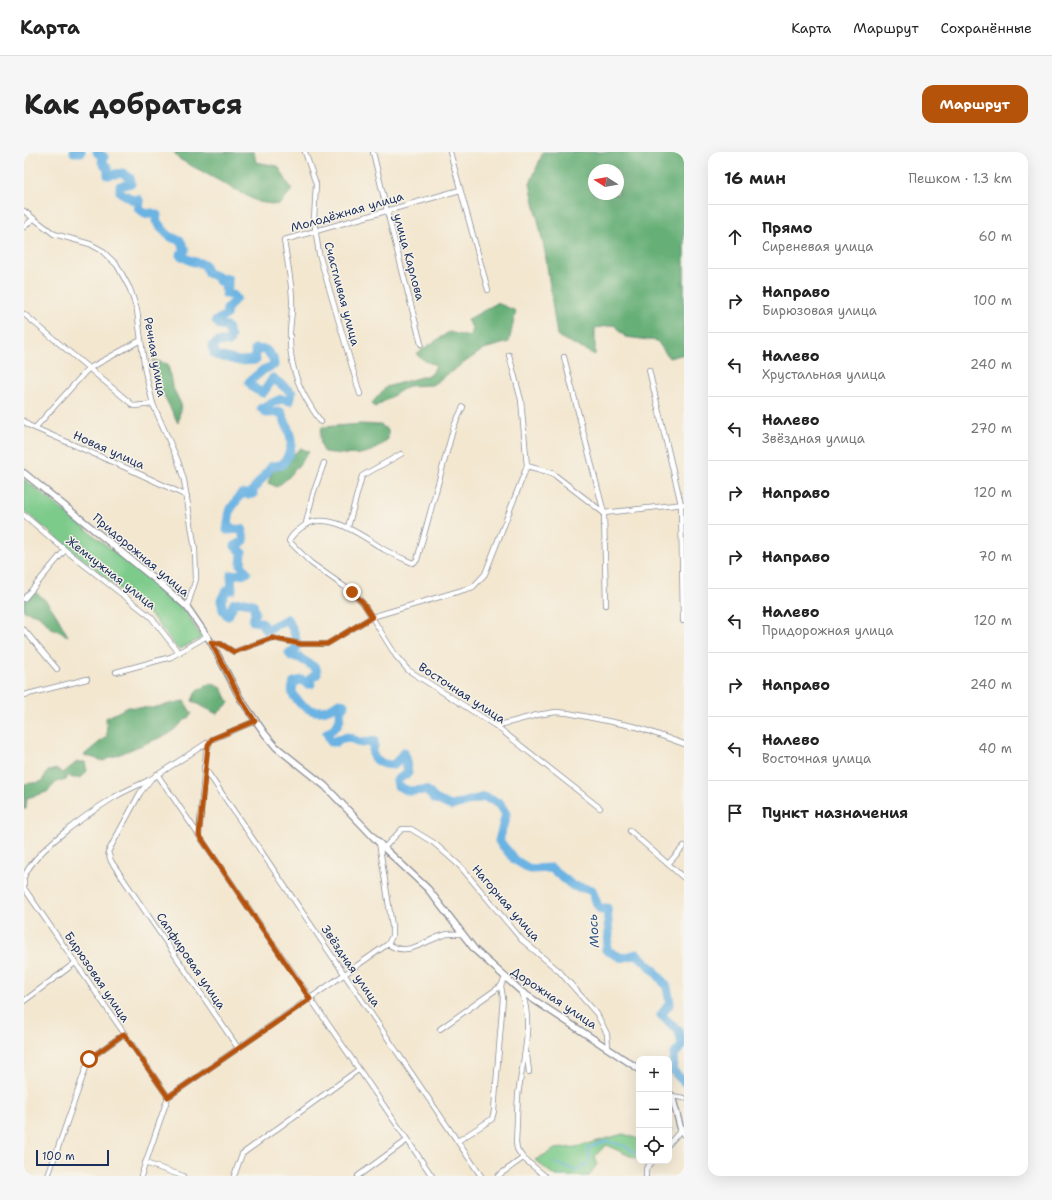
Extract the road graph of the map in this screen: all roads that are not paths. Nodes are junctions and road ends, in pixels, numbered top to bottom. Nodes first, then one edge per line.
1 (305, 152) edge
2 (374, 152) edge
3 (450, 152) edge
4 (460, 190) junction
5 (24, 211) edge
6 (387, 211) junction
7 (33, 219) junction
8 (24, 227) edge
9 (316, 231) junction
10 (488, 290) dead end
11 (24, 314) edge
12 (141, 340) junction
13 (421, 344) dead end
14 (509, 354) dead end
15 (564, 357) dead end
16 (88, 369) junction
17 (649, 370) dead end
18 (360, 394) dead end
19 (153, 404) junction
20 (463, 407) dead end
21 (24, 422) edge
22 (321, 422) dead end
23 (35, 428) junction
24 (401, 454) dead end
25 (324, 463) dead end
26 (527, 466) junction
27 (24, 473) edge
28 (187, 496) junction
29 (682, 504) edge
30 (604, 513) junction
31 (24, 515) edge
32 (306, 523) junction
33 (348, 527) junction
34 (65, 550) junction
35 (24, 599) edge
36 (606, 606) dead end
37 (187, 607) junction
38 (372, 617) junction
39 (683, 621) edge
40 (24, 630) edge
41 (207, 636) junction
42 (211, 642) junction
43 (179, 653) junction
44 (57, 669) dead end
45 (116, 672) dead end
46 (87, 679) dead end
47 (24, 695) edge
48 (255, 721) junction
49 (496, 726) junction
50 (212, 739) junction
51 (684, 744) edge
52 (204, 767) junction
53 (157, 774) junction
54 (151, 779) junction
55 (600, 808) dead end
56 (630, 831) dead end
57 (199, 835) junction
58 (379, 842) junction
59 (684, 846) edge
60 (384, 848) junction
61 (668, 864) junction
62 (24, 877) edge
63 (684, 878) edge
64 (24, 881) edge
65 (24, 888) edge
66 (463, 934) junction
67 (388, 944) junction
68 (75, 963) junction
69 (345, 974) junction
70 (505, 978) junction
71 (501, 986) junction
72 (522, 992) junction
73 (310, 999) junction
74 (24, 1001) edge
75 (440, 1029) dead end
76 (124, 1034) junction
77 (608, 1047) junction
78 (238, 1048) junction
79 (526, 1051) junction
80 (636, 1067) edge
81 (358, 1070) junction
82 (529, 1072) dead end
83 (672, 1094) edge
84 (168, 1097) junction
85 (672, 1097) edge
86 (684, 1098) edge
87 (683, 1132) edge
88 (406, 1141) junction
89 (458, 1141) junction
90 (672, 1141) edge
91 (523, 1158) junction
92 (145, 1163) junction
93 (650, 1164) edge
94 (48, 1176) edge
95 (141, 1176) edge
96 (183, 1176) edge
97 (234, 1176) edge
98 (358, 1176) edge
99 (432, 1176) edge
100 (482, 1176) edge
101 (498, 1176) edge
102 (545, 1176) edge
103 (646, 1176) edge

1 - 9 street, Счастливая улица
2 - 6 street, улица Карлова
3 - 4 street
4 - 6 street, Молодёжная улица
4 - 10 street
5 - 7 street, Речная улица
6 - 9 street, Молодёжная улица
6 - 13 street, улица Карлова
7 - 8 street
7 - 12 street, Речная улица
9 - 18 street, Счастливая улица
9 - 22 street, Молодёжная улица
11 - 16 street
12 - 16 street
12 - 19 street, Речная улица
14 - 26 street
15 - 30 street
16 - 19 street
16 - 23 street
17 - 29 street
19 - 28 street, Речная улица
20 - 33 street
21 - 23 street, Новая улица
23 - 28 street, Новая улица
24 - 33 street
25 - 32 street
26 - 30 street
26 - 38 street
27 - 37 street, Придорожная улица
28 - 37 street, Речная улица
29 - 30 street
29 - 39 street
30 - 36 street
31 - 34 street, Жемчужная улица
32 - 33 street
32 - 38 street, Восточная улица
34 - 35 street
34 - 43 street, Жемчужная улица
37 - 41 street, Придорожная улица
38 - 42 street
38 - 49 street, Восточная улица
40 - 44 street
41 - 42 street, Придорожная улица
41 - 43 street
42 - 48 street, Придорожная улица
43 - 45 street
46 - 47 street
48 - 50 street
48 - 58 street, Придорожная улица
49 - 51 street
49 - 55 street, Восточная улица
50 - 52 street
50 - 53 street
52 - 57 street
52 - 69 street, Звёздная улица
53 - 54 street
53 - 57 street
54 - 62 street
54 - 78 street, Сапфировая улица
56 - 61 street
57 - 73 street
58 - 60 street, Придорожная улица
58 - 67 street
59 - 61 street
60 - 66 street, Дорожная улица
60 - 77 street, Нагорная улица
61 - 63 street
64 - 65 street
65 - 68 street, Бирюзовая улица
66 - 67 street
66 - 70 street, Дорожная улица
67 - 69 street
68 - 74 street
68 - 76 street, Бирюзовая улица
69 - 73 street
69 - 89 street, Звёздная улица
70 - 71 street
70 - 72 street, Дорожная улица
71 - 75 street
71 - 89 street
72 - 77 street, Дорожная улица
72 - 79 street
73 - 78 street
73 - 81 street
76 - 84 street, Бирюзовая улица
76 - 94 street
77 - 80 street, Дорожная улица
78 - 84 street
79 - 82 street
79 - 91 street
81 - 88 street
81 - 97 street
83 - 86 street
84 - 92 street
85 - 87 street
87 - 90 street
88 - 98 street
88 - 99 street
89 - 100 street, Звёздная улица
91 - 101 street
91 - 102 street
92 - 95 street
92 - 96 street
93 - 103 street

